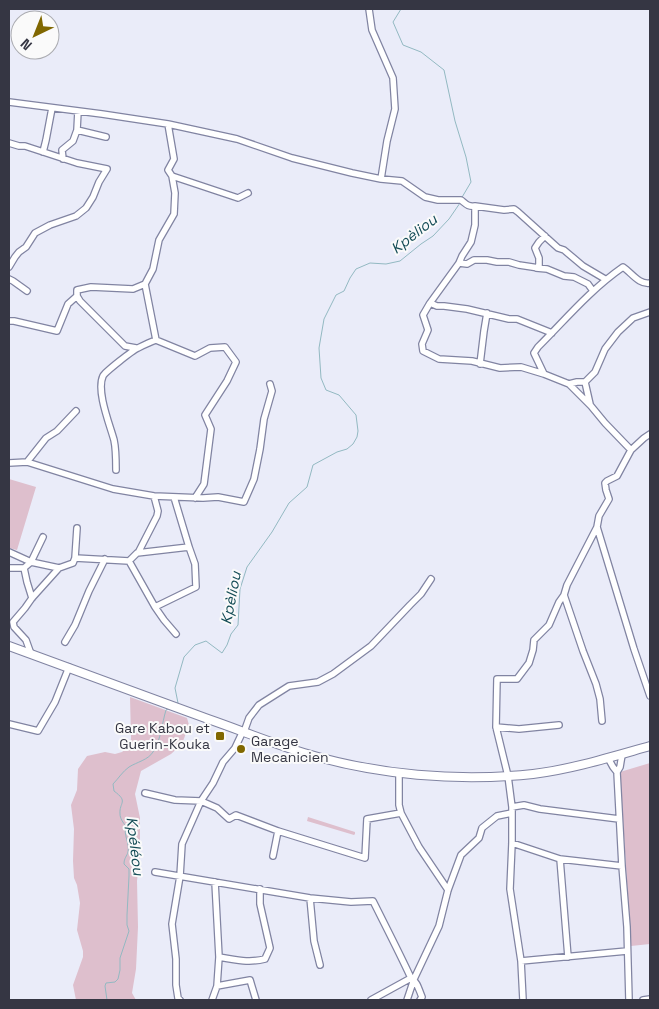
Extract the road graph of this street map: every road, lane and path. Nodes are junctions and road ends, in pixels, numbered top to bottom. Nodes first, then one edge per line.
1 (369, 9) edge
2 (9, 102) edge
3 (52, 108) junction
4 (78, 111) junction
5 (168, 124) junction
6 (77, 130) junction
7 (106, 137) dead end
8 (9, 143) edge
9 (42, 152) junction
10 (63, 159) junction
11 (172, 176) junction
12 (381, 179) junction
13 (248, 193) dead end
14 (475, 206) junction
15 (545, 236) junction
16 (459, 263) junction
17 (9, 267) edge
18 (539, 268) junction
19 (527, 269) dead end
20 (9, 279) edge
21 (605, 279) junction
22 (650, 283) edge
23 (145, 284) junction
24 (27, 291) dead end
25 (593, 291) junction
26 (77, 296) junction
27 (430, 302) junction
28 (650, 312) edge
29 (487, 313) junction
30 (9, 321) edge
31 (552, 332) junction
32 (156, 340) junction
33 (136, 348) junction
34 (480, 364) junction
35 (544, 374) junction
36 (584, 382) junction
37 (270, 384) dead end
38 (569, 384) junction
39 (591, 406) junction
40 (76, 412) dead end
41 (650, 434) edge
42 (631, 450) junction
43 (27, 462) junction
44 (9, 463) edge
45 (116, 470) dead end
46 (154, 496) junction
47 (174, 497) junction
48 (195, 498) junction
49 (597, 527) junction
50 (77, 528) dead end
51 (43, 537) dead end
52 (189, 547) junction
53 (9, 552) edge
54 (138, 553) junction
55 (75, 558) junction
56 (105, 560) junction
57 (129, 561) junction
58 (31, 562) junction
59 (9, 568) edge
60 (24, 568) junction
61 (59, 568) junction
62 (431, 579) dead end
63 (564, 595) junction
64 (32, 598) junction
65 (156, 607) junction
66 (176, 634) dead end
67 (65, 642) dead end
68 (9, 646) edge
69 (30, 654) junction
70 (70, 667) junction
71 (650, 696) edge
72 (602, 721) dead end
73 (9, 724) edge
74 (559, 725) dead end
75 (496, 727) junction
76 (244, 731) junction
77 (650, 746) edge
78 (622, 754) junction
79 (608, 758) junction
80 (399, 772) junction
81 (617, 772) junction
82 (508, 776) junction
83 (145, 793) dead end
84 (201, 801) junction
85 (512, 810) junction
86 (401, 813) junction
87 (619, 819) junction
88 (278, 831) junction
89 (512, 843) junction
90 (273, 856) dead end
91 (560, 859) junction
92 (622, 866) junction
93 (155, 872) dead end
94 (180, 876) junction
95 (215, 882) junction
96 (260, 889) junction
97 (448, 890) junction
98 (310, 898) junction
99 (627, 951) junction
100 (568, 957) junction
101 (220, 958) junction
102 (521, 961) junction
103 (320, 965) dead end
104 (412, 978) junction
105 (217, 986) junction
106 (180, 1000) edge
107 (212, 1000) edge
108 (256, 1000) edge
109 (371, 1000) edge
110 (407, 1000) edge
111 (420, 1000) edge
112 (523, 1000) edge
113 (629, 1000) edge
114 (643, 1000) edge
115 (650, 1000) edge

1 - 12 street
2 - 3 street
3 - 4 street
3 - 9 street
4 - 5 street
4 - 6 street
5 - 11 street
5 - 12 street
6 - 7 street
6 - 10 street
8 - 9 street
9 - 10 street
10 - 17 street
11 - 13 street
11 - 23 street
12 - 14 street
14 - 15 street
14 - 16 street
15 - 18 street
15 - 21 street
16 - 18 street
16 - 27 street
18 - 19 street
18 - 25 street
20 - 24 street
21 - 22 street
21 - 25 street
23 - 26 street
23 - 32 street
25 - 31 street
26 - 30 street
26 - 33 street
27 - 29 street
27 - 34 street
28 - 36 street
29 - 31 street
29 - 34 street
31 - 35 street
32 - 33 street
32 - 48 street
33 - 45 street
34 - 35 street
35 - 38 street
36 - 38 street
36 - 39 street
37 - 48 street
38 - 39 street
39 - 42 street
40 - 43 street
41 - 42 street
42 - 49 street
43 - 44 street
43 - 46 street
46 - 47 street
46 - 54 street
47 - 48 street
47 - 52 street
49 - 63 street
49 - 71 street
50 - 55 street
51 - 58 street
52 - 54 street
52 - 65 street
53 - 58 street
54 - 57 street
55 - 56 street
55 - 61 street
56 - 57 street
56 - 67 street
57 - 65 street
58 - 60 street
58 - 61 street
59 - 60 street
60 - 64 street
61 - 64 street
62 - 76 street
63 - 72 street
63 - 75 street
64 - 69 street
65 - 66 street
68 - 69 main road
69 - 70 main road
70 - 73 street
70 - 76 main road
74 - 75 street
75 - 82 street
76 - 80 main road
76 - 84 street
77 - 78 main road
78 - 79 main road
78 - 81 street
79 - 81 street
79 - 82 main road
80 - 82 main road
80 - 86 street
81 - 87 street
82 - 85 street
83 - 84 street
84 - 88 street
84 - 94 street
85 - 87 street
85 - 89 street
85 - 97 street
86 - 88 street
86 - 97 street
87 - 92 street
88 - 90 street
89 - 91 street
89 - 102 street
91 - 92 street
91 - 100 street
92 - 99 street
93 - 94 street
94 - 95 street
94 - 106 street
95 - 96 street
95 - 101 street
96 - 98 street
96 - 101 street
97 - 104 street
98 - 103 street
98 - 104 street
99 - 100 street
99 - 113 street
100 - 102 street
101 - 105 street
102 - 112 street
104 - 109 street
104 - 110 street
104 - 111 street
105 - 107 street
105 - 108 street
114 - 115 street

